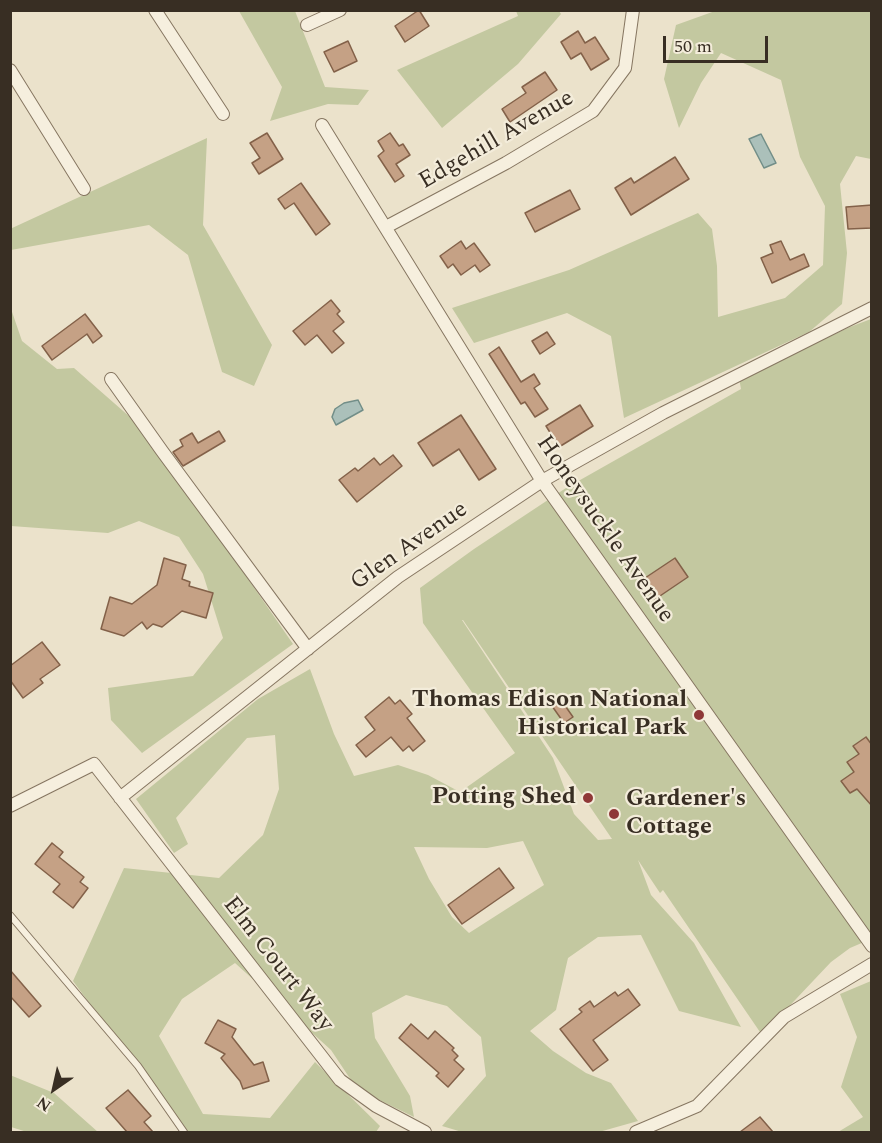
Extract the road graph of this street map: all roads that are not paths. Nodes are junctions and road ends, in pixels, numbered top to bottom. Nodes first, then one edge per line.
1 (155, 10) edge
2 (340, 10) edge
3 (633, 10) edge
4 (308, 25) dead end
5 (10, 70) edge
6 (223, 114) dead end
7 (322, 125) dead end
8 (84, 189) dead end
9 (386, 227) junction
10 (872, 308) edge
11 (111, 379) dead end
12 (542, 481) junction
13 (308, 648) junction
14 (120, 798) junction
15 (10, 806) edge
16 (10, 915) edge
17 (872, 946) edge
18 (872, 964) edge
19 (184, 1132) edge
20 (425, 1132) edge
21 (636, 1132) edge

1 - 6 street
2 - 4 street
3 - 9 street, Edgehill Avenue
5 - 8 street
7 - 9 street, Honeysuckle Avenue
9 - 12 street, Honeysuckle Avenue
10 - 12 street, Glen Avenue
11 - 13 street
12 - 13 street, Glen Avenue
12 - 17 street, Honeysuckle Avenue
13 - 14 street, Glen Avenue
14 - 15 street
14 - 20 street, Elm Court Way
16 - 19 lane
18 - 21 street

